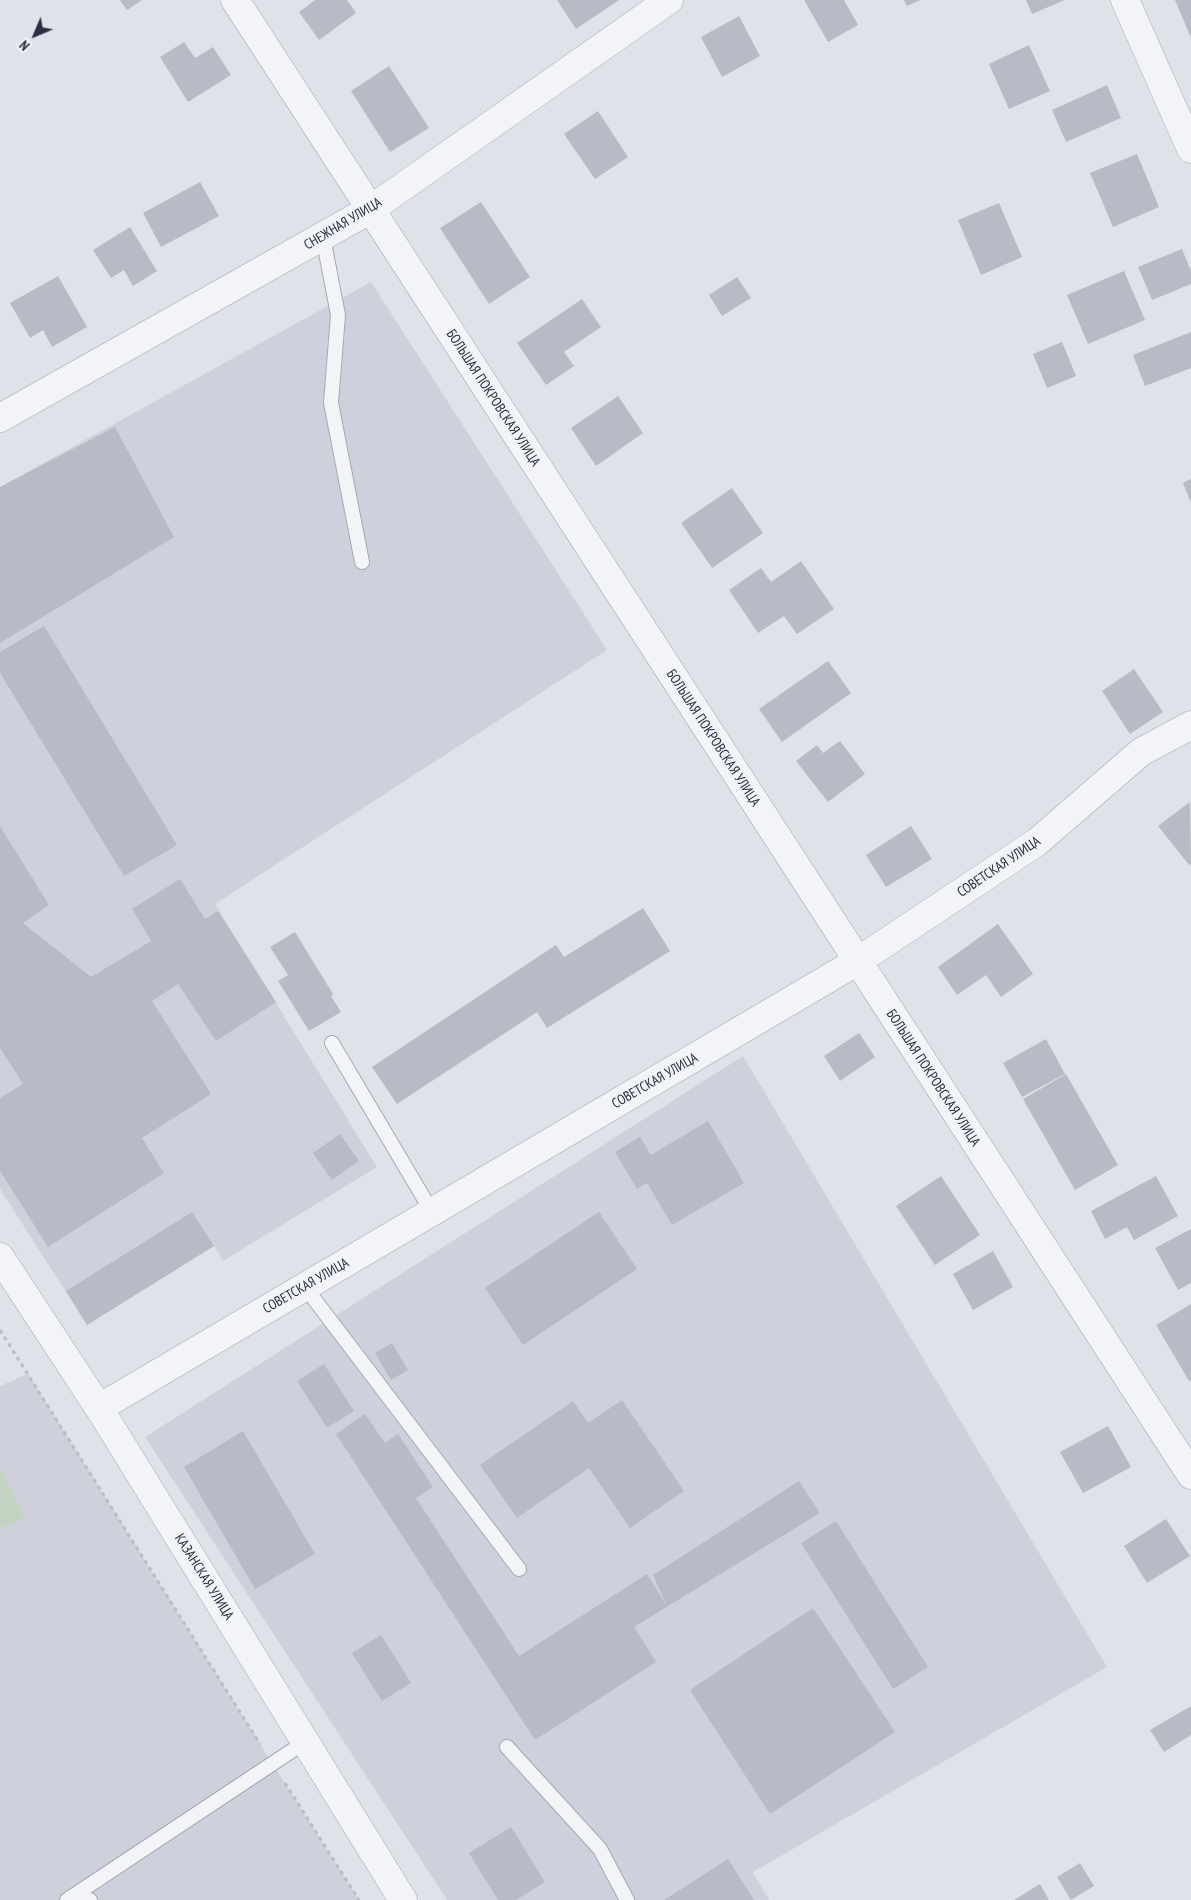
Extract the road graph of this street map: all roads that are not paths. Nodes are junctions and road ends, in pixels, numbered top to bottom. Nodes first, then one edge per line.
1 (235, 0) edge
2 (669, 0) edge
3 (1125, 0) edge
4 (1191, 149) edge
5 (371, 209) junction
6 (322, 236) junction
7 (0, 418) edge
8 (362, 562) dead end
9 (1191, 725) edge
10 (858, 961) junction
11 (332, 1043) dead end
12 (432, 1212) junction
13 (0, 1257) edge
14 (305, 1287) junction
15 (99, 1408) junction
16 (1191, 1475) edge
17 (519, 1569) dead end
18 (305, 1742) junction
19 (507, 1747) dead end
20 (69, 1898) edge
21 (90, 1900) edge
22 (403, 1900) edge
23 (627, 1900) edge

1 - 5 street, БОЛЬШАЯ ПОКРОВСКАЯ УЛИЦА
2 - 5 street, СНЕЖНАЯ УЛИЦА
3 - 4 street
5 - 6 street, СНЕЖНАЯ УЛИЦА
5 - 10 street, БОЛЬШАЯ ПОКРОВСКАЯ УЛИЦА
6 - 7 street, СНЕЖНАЯ УЛИЦА
6 - 8 lane
9 - 10 street, СОВЕТСКАЯ УЛИЦА
10 - 12 street, СОВЕТСКАЯ УЛИЦА
10 - 16 street, БОЛЬШАЯ ПОКРОВСКАЯ УЛИЦА
11 - 12 lane
12 - 14 street, СОВЕТСКАЯ УЛИЦА
13 - 15 street, КАЗАНСКАЯ УЛИЦА
14 - 15 street, СОВЕТСКАЯ УЛИЦА
14 - 17 lane
15 - 18 street, КАЗАНСКАЯ УЛИЦА
18 - 20 lane
18 - 22 street, КАЗАНСКАЯ УЛИЦА
19 - 23 lane
20 - 21 lane

